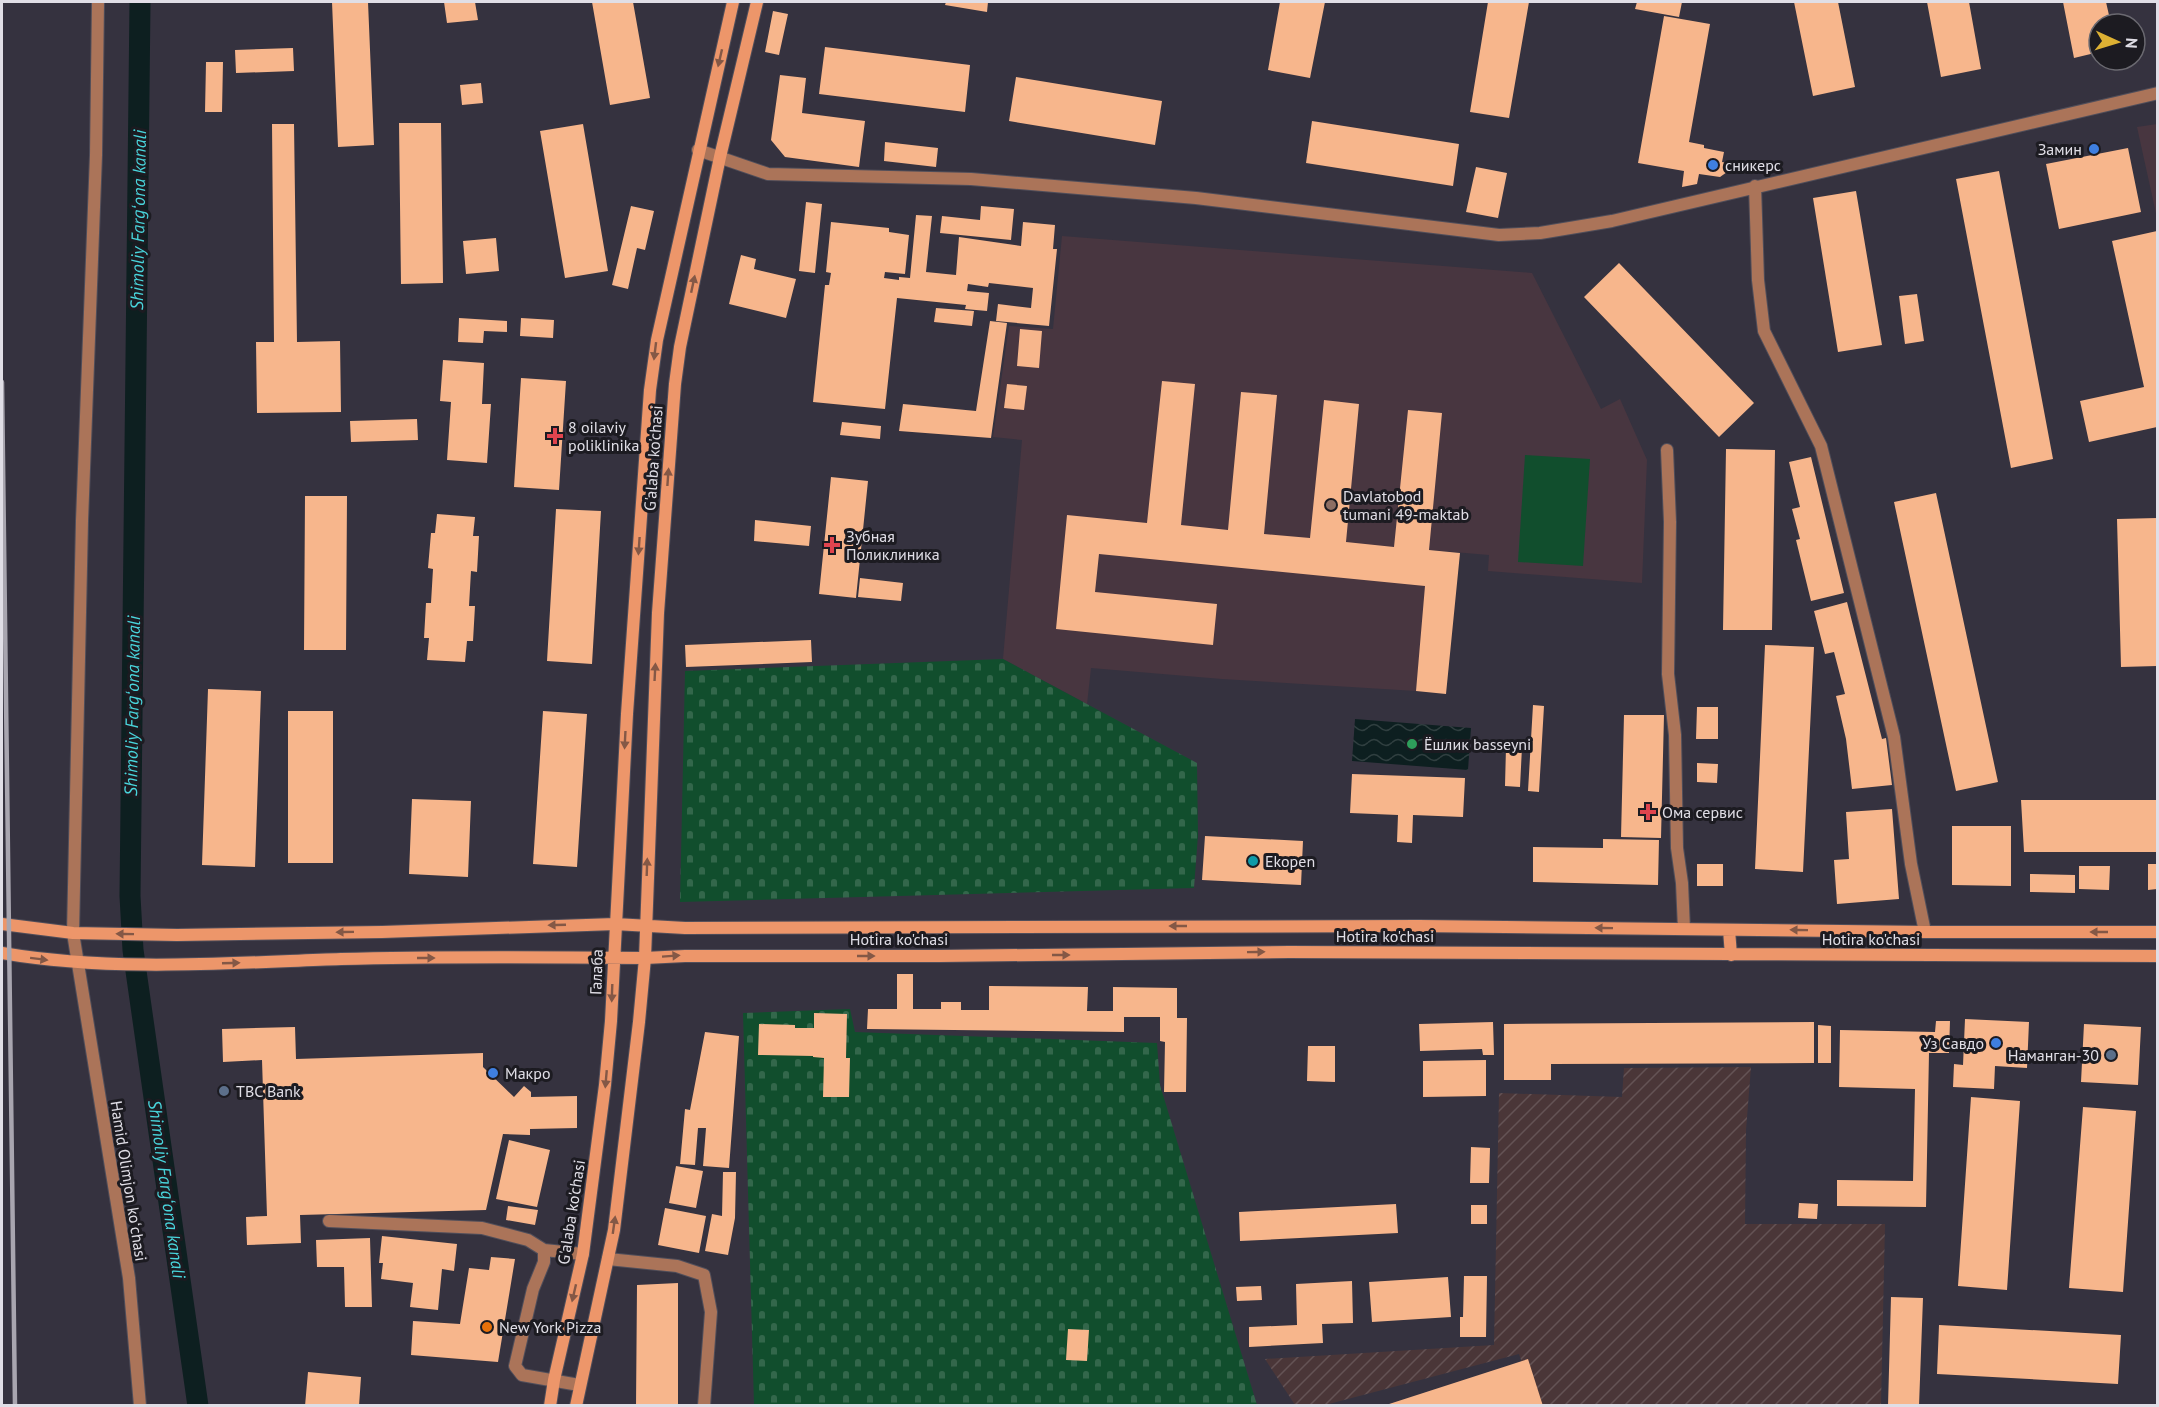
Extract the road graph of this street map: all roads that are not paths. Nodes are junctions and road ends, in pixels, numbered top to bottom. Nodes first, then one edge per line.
1 (98, 2) edge
2 (733, 2) edge
3 (757, 2) edge
4 (2157, 93) edge
5 (698, 150) junction
6 (720, 158) junction
7 (1755, 186) junction
8 (1667, 450) dead end
9 (2, 924) edge
10 (615, 924) junction
11 (645, 925) junction
12 (1684, 929) junction
13 (1730, 930) junction
14 (1924, 932) junction
15 (2157, 932) edge
16 (73, 933) junction
17 (2, 953) edge
18 (1731, 955) junction
19 (2157, 957) edge
20 (613, 958) junction
21 (645, 958) junction
22 (77, 963) junction
23 (611, 1021) joint
24 (329, 1221) dead end
25 (544, 1250) junction
26 (583, 1254) junction
27 (608, 1259) junction
28 (554, 1380) junction
29 (579, 1385) junction
30 (140, 1406) edge
31 (550, 1406) edge
32 (576, 1406) edge
33 (704, 1406) edge

1 - 16 street, Hamid Olimjon koʻchasi
2 -> 5 main road, G'alaba ko'chasi
3 - 6 main road, G'alaba ko'chasi
4 - 7 street
5 - 6 street
5 -> 10 main road, G'alaba ko'chasi
6 - 7 street
11 -> 6 main road, G'alaba ko'chasi
7 - 14 street
8 - 12 street
9 - 16 main road, Hotira ko'chasi
10 - 11 main road, Hotira ko'chasi
10 -> 16 main road, Hotira ko'chasi
10 - 20 main road, Галаба
12 -> 11 main road, Hotira ko'chasi
11 - 21 main road
12 - 13 main road, Hotira ko'chasi
14 -> 13 main road, Hotira ko'chasi
13 - 18 main road
15 -> 14 main road, Hotira ko'chasi
16 - 22 street, Hamid Olimjon koʻchasi
17 -> 22 main road, Hotira ko'chasi
18 - 19 main road, Hotira ko'chasi
21 -> 18 main road, Hotira ko'chasi
20 - 21 main road, Hotira ko'chasi
22 -> 20 main road, Hotira ko'chasi
20 -> 23 main road, Галаба
27 -> 21 main road
22 - 30 street, Hamid Olimjon koʻchasi
23 -> 26 main road, G'alaba ko'chasi
24 - 25 street
25 - 26 street
25 - 28 street
26 -> 28 main road, G'alaba ko'chasi
27 - 29 main road
27 - 33 street
28 - 29 street
28 - 31 main road, G'alaba ko'chasi
29 - 32 main road

